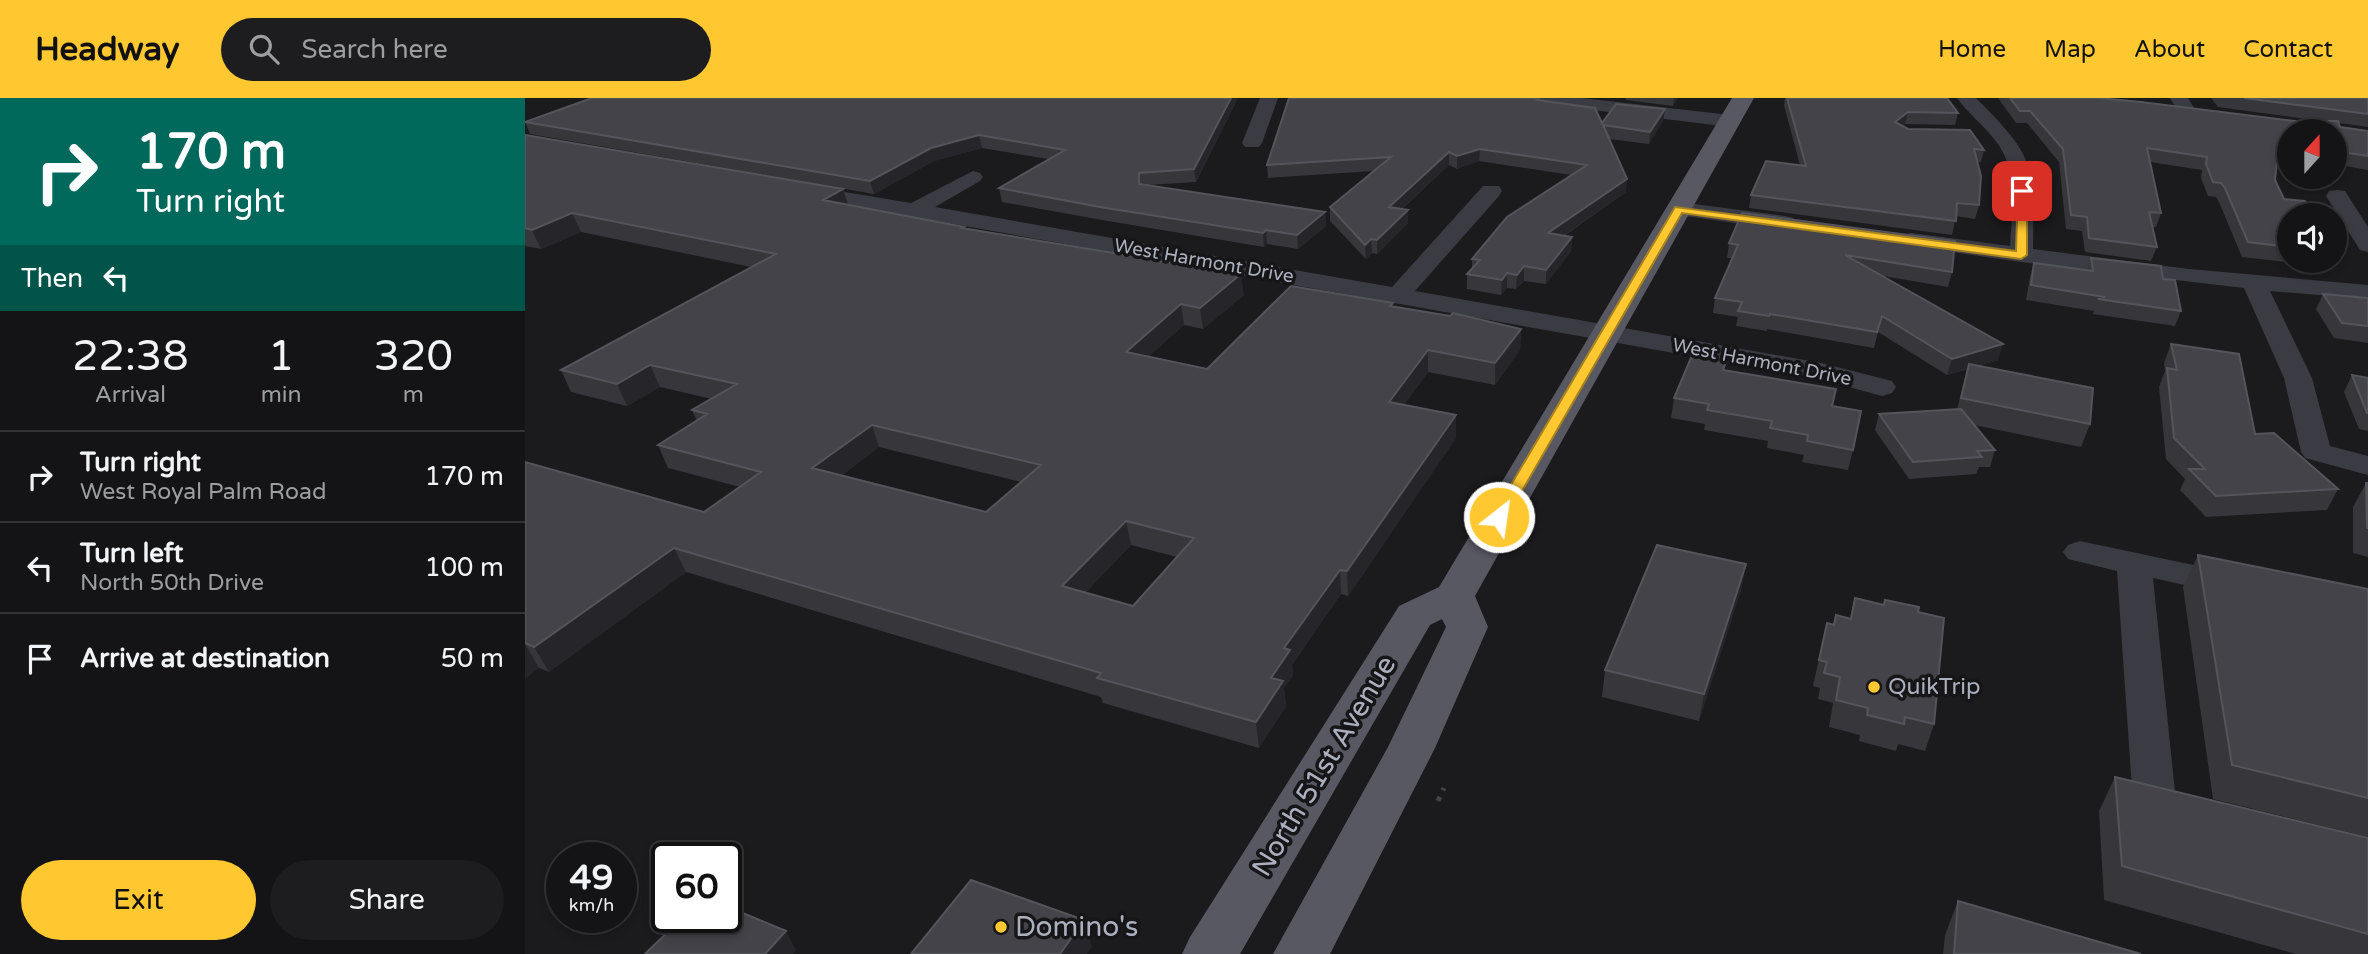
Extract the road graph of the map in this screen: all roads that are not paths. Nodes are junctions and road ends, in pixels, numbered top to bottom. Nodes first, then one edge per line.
1 (1269, 98) edge
2 (1536, 98) edge
3 (1743, 98) edge
4 (1966, 98) edge
5 (1580, 100) edge
6 (2183, 105) edge
7 (2162, 108) edge
8 (2210, 114) edge
9 (1730, 121) junction
10 (1973, 134) edge
11 (2000, 134) junction
12 (1252, 143) dead end
13 (973, 177) dead end
14 (780, 187) edge
15 (1491, 191) dead end
16 (2337, 196) dead end
17 (1679, 209) junction
18 (915, 210) junction
19 (1814, 227) edge
20 (1883, 237) edge
21 (2368, 245) edge
22 (2021, 255) junction
23 (2254, 282) junction
24 (2368, 292) edge
25 (1398, 295) junction
26 (1608, 332) junction
27 (1882, 387) dead end
28 (2368, 466) edge
29 (2080, 552) dead end
30 (2134, 564) junction
31 (2264, 591) edge
32 (1454, 596) junction
33 (2222, 821) edge
34 (1210, 954) edge
35 (1301, 954) edge

1 - 12 street
2 - 5 street
3 - 9 main road
4 - 11 street
5 - 9 street
6 - 7 street
6 - 8 street
9 - 17 main road
10 - 11 street
11 - 22 street
13 - 18 street
14 - 18 street, West Harmont Drive
15 - 25 street
16 - 21 street
17 - 19 street
17 - 26 main road
18 - 25 street, West Harmont Drive
20 - 22 street
22 - 23 street
23 - 24 street
23 - 28 street
25 - 26 street, West Harmont Drive
26 - 27 street, West Harmont Drive
26 - 32 main road
29 - 30 street
30 - 31 street
30 - 33 street
32 - 34 main road, North 51st Avenue
32 - 35 main road

